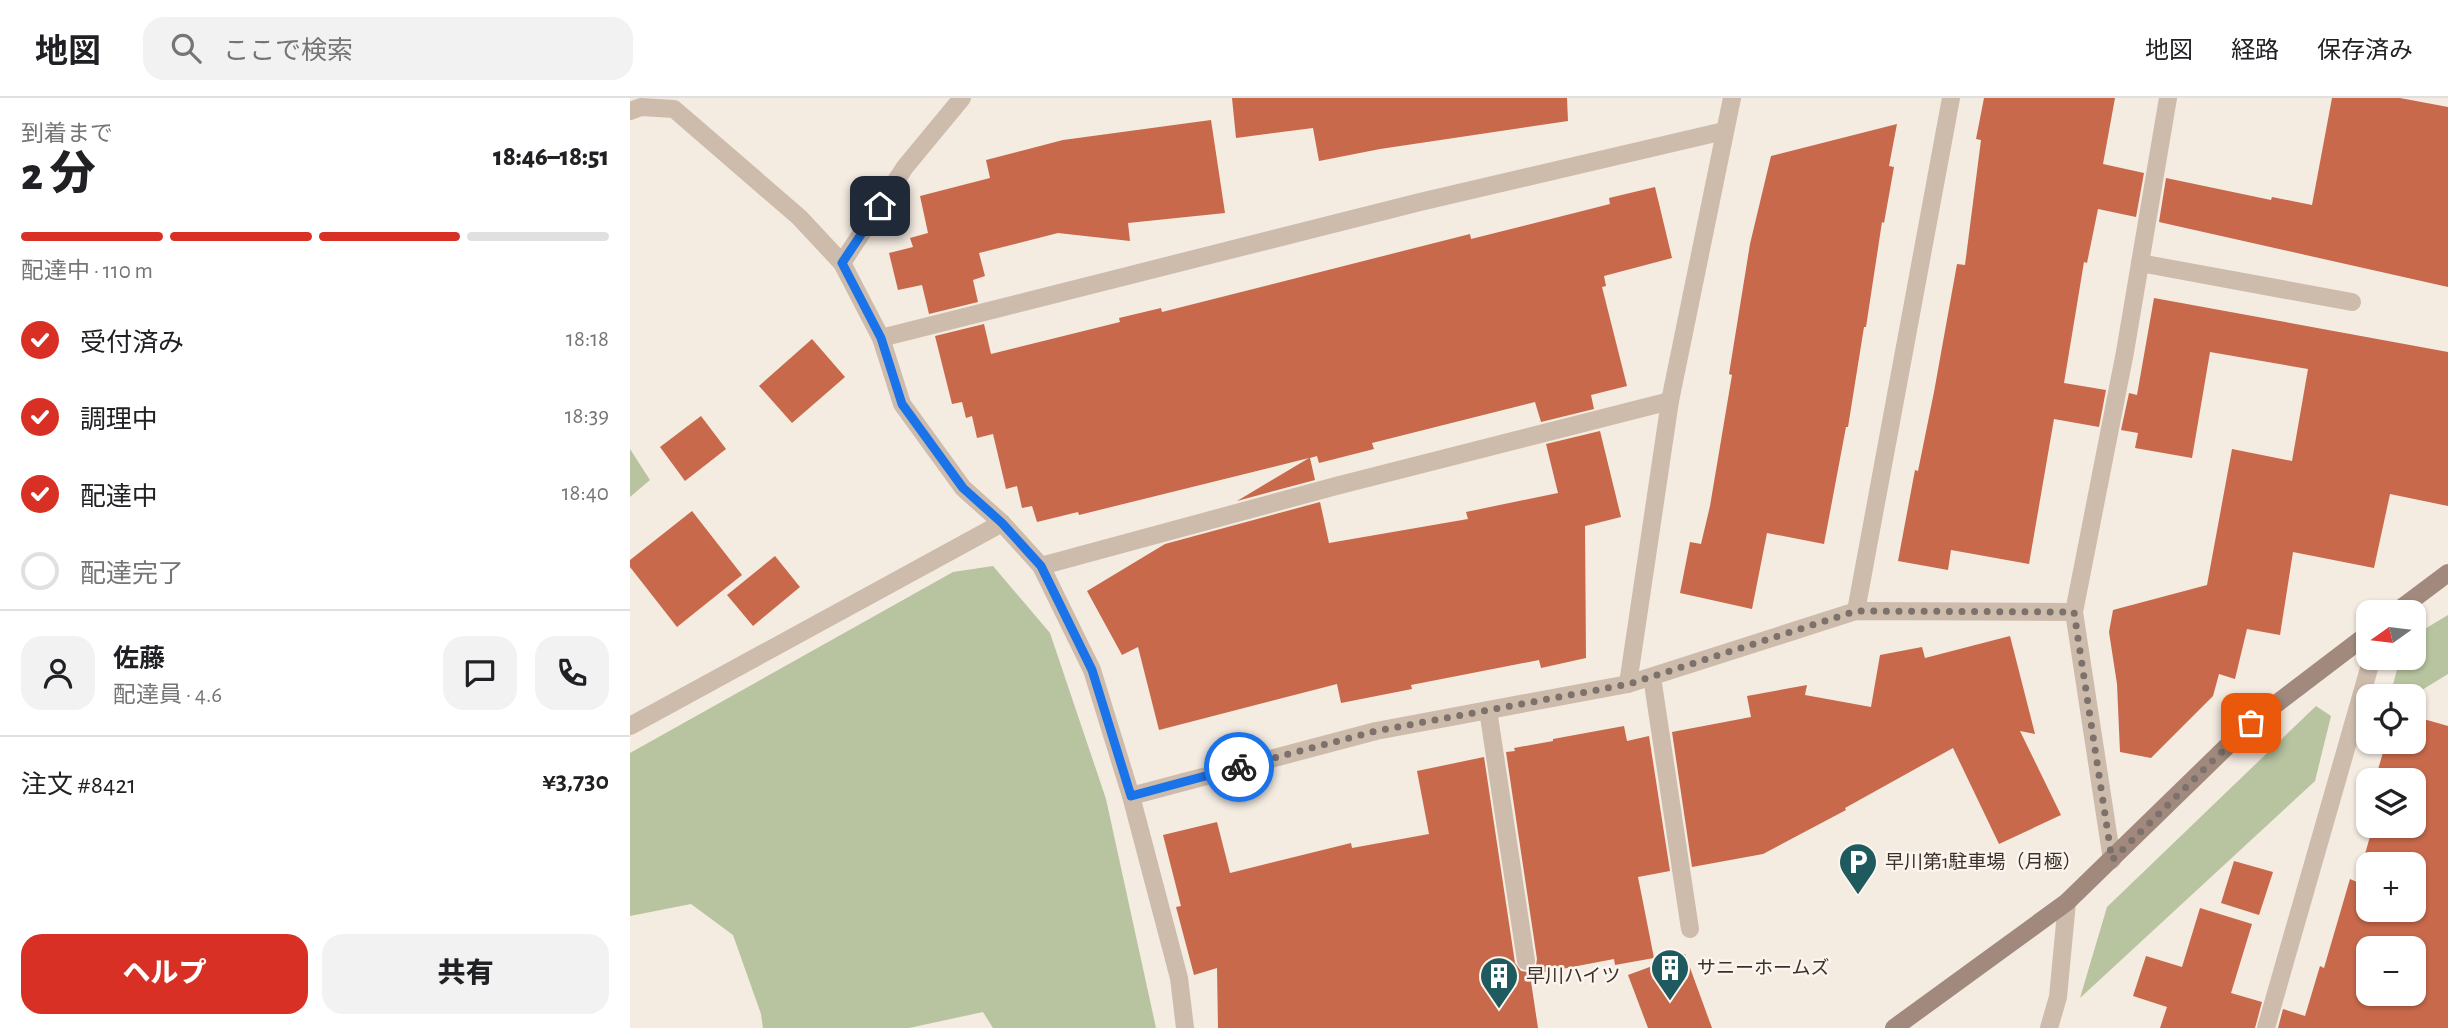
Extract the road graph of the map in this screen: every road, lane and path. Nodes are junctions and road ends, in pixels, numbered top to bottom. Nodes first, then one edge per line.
1 (962, 98) edge
2 (1732, 98) edge
3 (1951, 98) edge
4 (2168, 98) edge
5 (630, 111) edge
6 (1724, 131) junction
7 (842, 263) junction
8 (2140, 263) junction
9 (2352, 302) dead end
10 (881, 338) junction
11 (1670, 401) junction
12 (1002, 523) junction
13 (1041, 566) junction
14 (2448, 573) edge
15 (2412, 600) edge
16 (1856, 611) junction
17 (2074, 612) junction
18 (2356, 643) edge
19 (2369, 670) edge
20 (1652, 677) junction
21 (1629, 684) junction
22 (1488, 710) junction
23 (630, 726) edge
24 (1131, 796) junction
25 (2112, 860) junction
26 (2067, 902) junction
27 (1690, 929) dead end
28 (1526, 961) dead end
29 (1185, 1028) edge
30 (1894, 1028) edge
31 (2049, 1028) edge
32 (2266, 1028) edge

1 - 7 street
2 - 6 street
3 - 16 street
4 - 8 street
5 - 7 street
6 - 10 street
6 - 11 street
7 - 10 street
8 - 9 street
8 - 17 street
10 - 12 street
11 - 13 street
11 - 21 street
12 - 13 street
12 - 23 street
13 - 24 street
14 - 15 main road
16 - 17 street
16 - 20 street
17 - 25 street
18 - 25 main road
19 - 32 street
20 - 21 street
20 - 27 street
21 - 22 street
22 - 24 street
22 - 28 street
24 - 29 street
25 - 26 main road
26 - 30 main road
26 - 31 street

